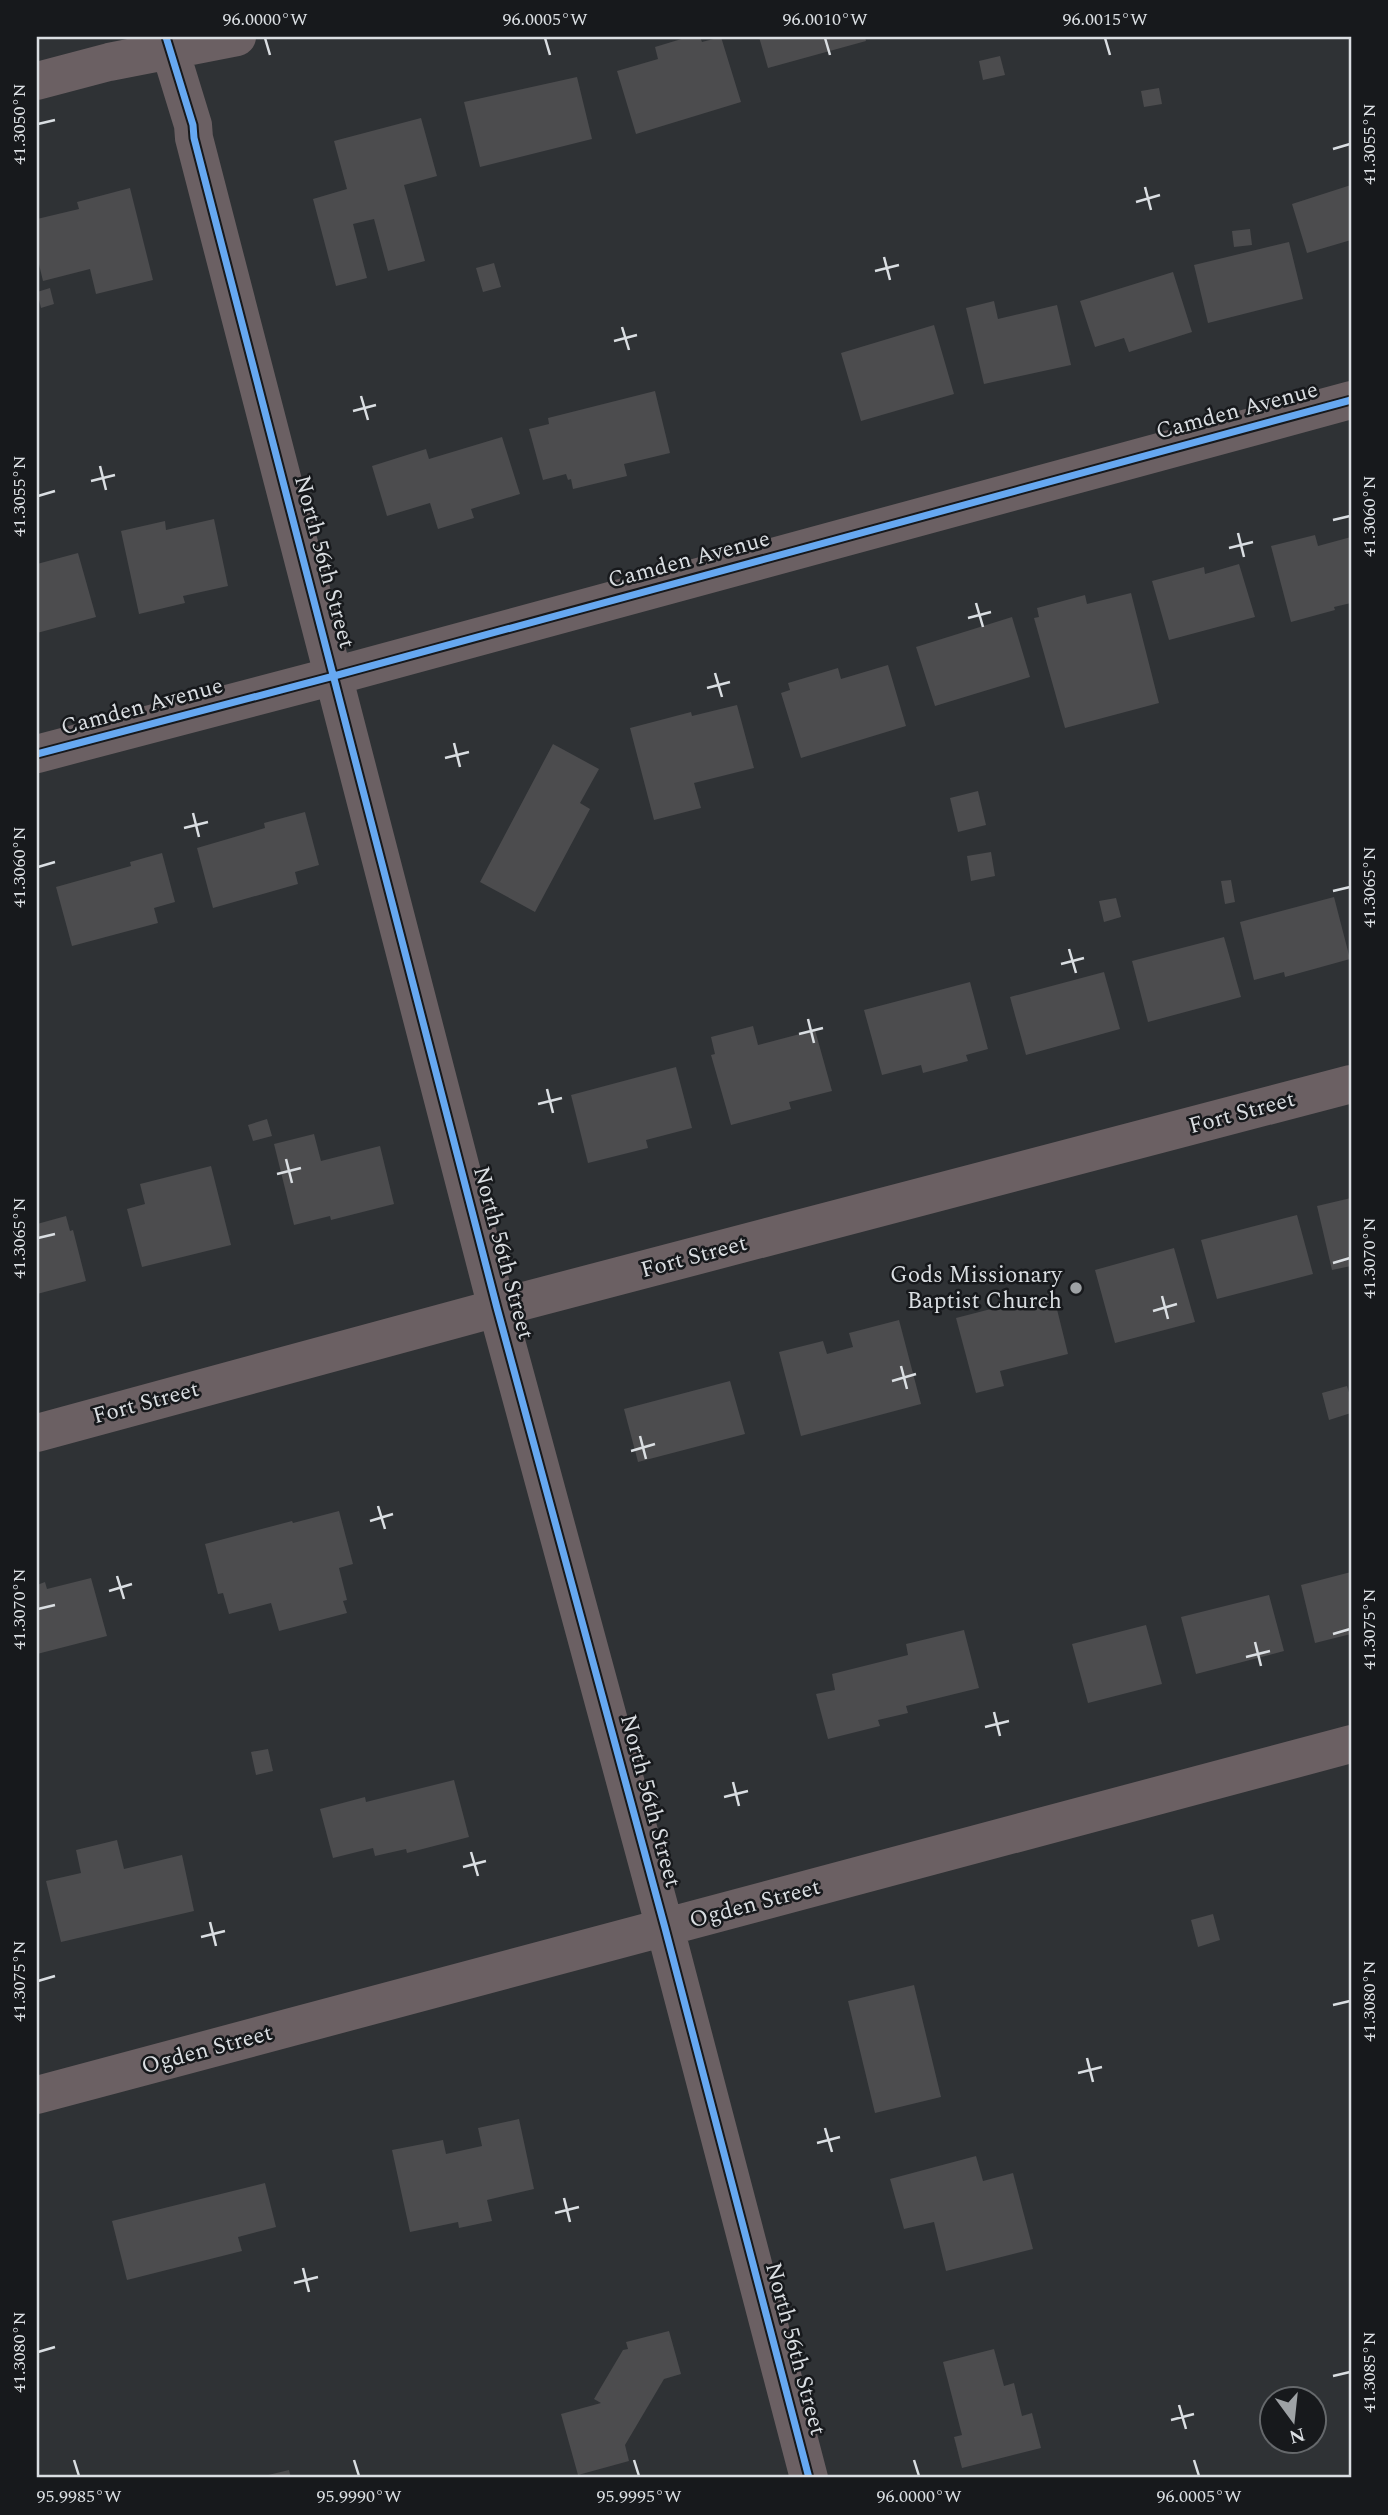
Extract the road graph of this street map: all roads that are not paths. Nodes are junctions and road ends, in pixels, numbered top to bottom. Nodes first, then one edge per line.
1 (237, 37) edge
2 (168, 44) edge
3 (37, 81) edge
4 (1351, 400) edge
5 (334, 676) junction
6 (37, 754) edge
7 (1351, 1084) edge
8 (498, 1308) junction
9 (37, 1433) edge
10 (1351, 1744) edge
11 (665, 1928) junction
12 (37, 2095) edge
13 (809, 2478) edge

1 - 2 street
2 - 3 street
2 - 5 street, North 56th Street
4 - 5 street, Camden Avenue
5 - 6 street, Camden Avenue
5 - 8 street, North 56th Street
7 - 8 street, Fort Street
8 - 9 street, Fort Street
8 - 11 street, North 56th Street
10 - 11 street, Ogden Street
11 - 12 street, Ogden Street
11 - 13 street, North 56th Street

